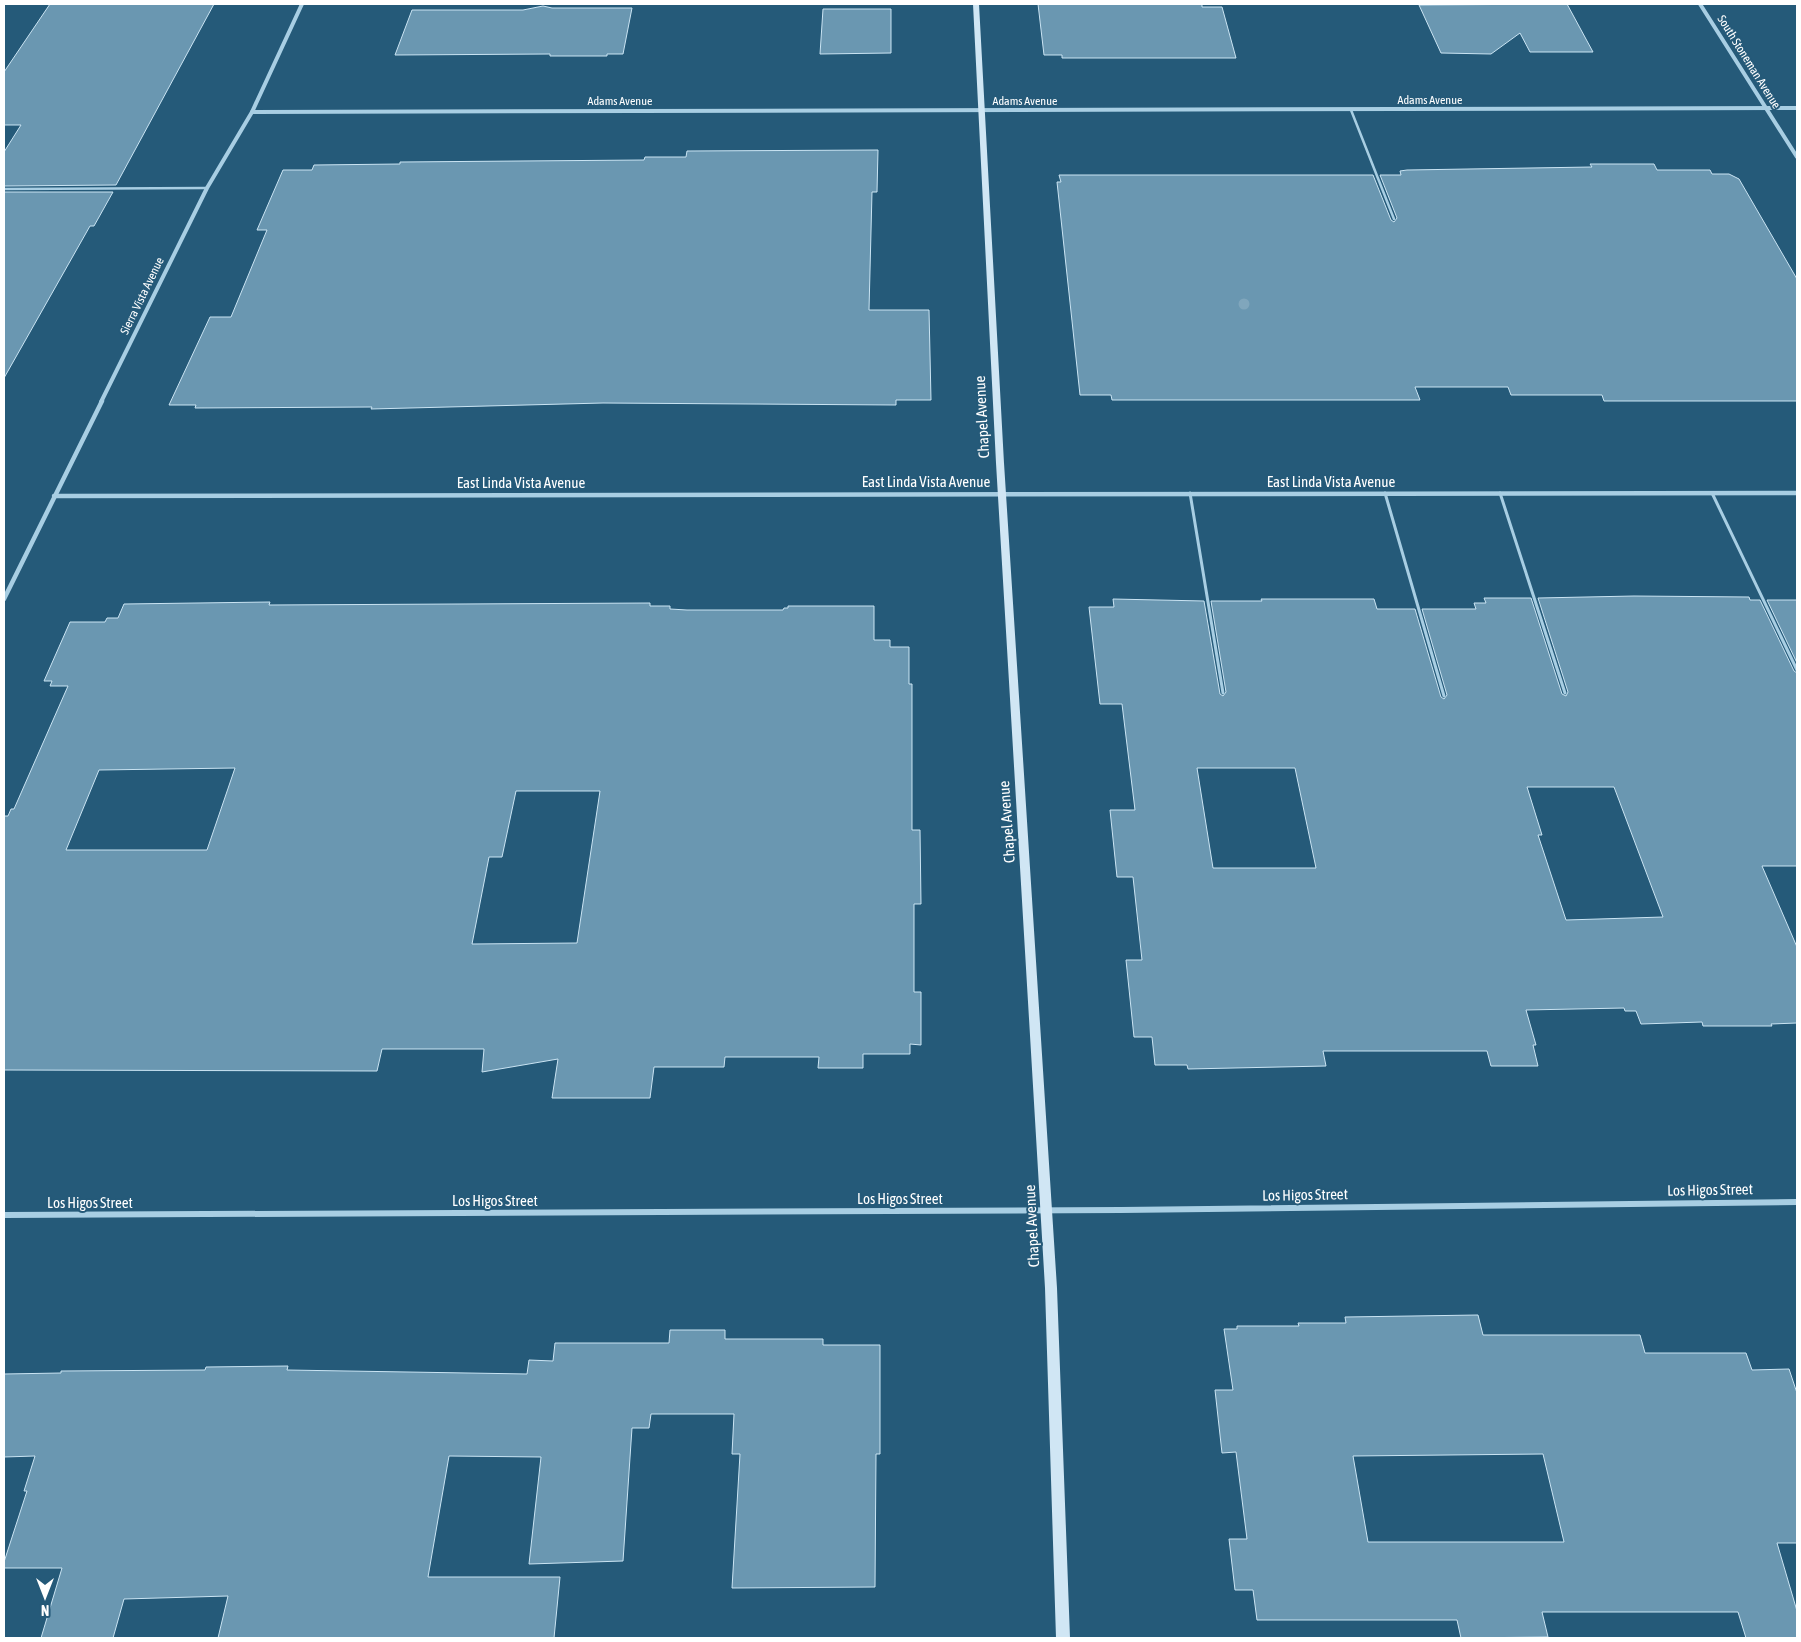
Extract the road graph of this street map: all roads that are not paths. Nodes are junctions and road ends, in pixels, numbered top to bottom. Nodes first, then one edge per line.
1 (302, 4) edge
2 (976, 4) edge
3 (1700, 4) edge
4 (1766, 108) junction
5 (1797, 108) edge
6 (1351, 110) junction
7 (982, 111) junction
8 (252, 112) junction
9 (1797, 157) edge
10 (207, 188) junction
11 (4, 189) edge
12 (1394, 219) dead end
13 (1500, 492) junction
14 (1712, 492) junction
15 (1190, 493) junction
16 (1385, 493) junction
17 (1797, 493) edge
18 (1002, 494) junction
19 (54, 496) junction
20 (4, 599) edge
21 (1797, 670) edge
22 (1223, 693) dead end
23 (1565, 693) dead end
24 (1444, 696) dead end
25 (1797, 1202) edge
26 (1046, 1210) junction
27 (4, 1216) edge
28 (1063, 1638) edge

1 - 8 street, Sierra Vista Avenue
2 - 7 street, Chapel Avenue
3 - 4 street, South Stoneman Avenue
4 - 5 street, Adams Avenue
4 - 6 street, Adams Avenue
4 - 9 street, South Stoneman Avenue
6 - 7 street, Adams Avenue
6 - 12 lane
7 - 8 street, Adams Avenue
7 - 18 street, Chapel Avenue
8 - 10 street, Sierra Vista Avenue
10 - 11 lane
10 - 19 street, Sierra Vista Avenue
13 - 14 street, East Linda Vista Avenue
13 - 16 street, East Linda Vista Avenue
13 - 23 lane
14 - 17 street, East Linda Vista Avenue
14 - 21 lane
15 - 16 street, East Linda Vista Avenue
15 - 18 street, East Linda Vista Avenue
15 - 22 lane
16 - 24 lane
18 - 19 street, East Linda Vista Avenue
18 - 26 street, Chapel Avenue
19 - 20 street, Sierra Vista Avenue
25 - 26 street, Los Higos Street
26 - 27 street, Los Higos Street
26 - 28 street, Chapel Avenue

